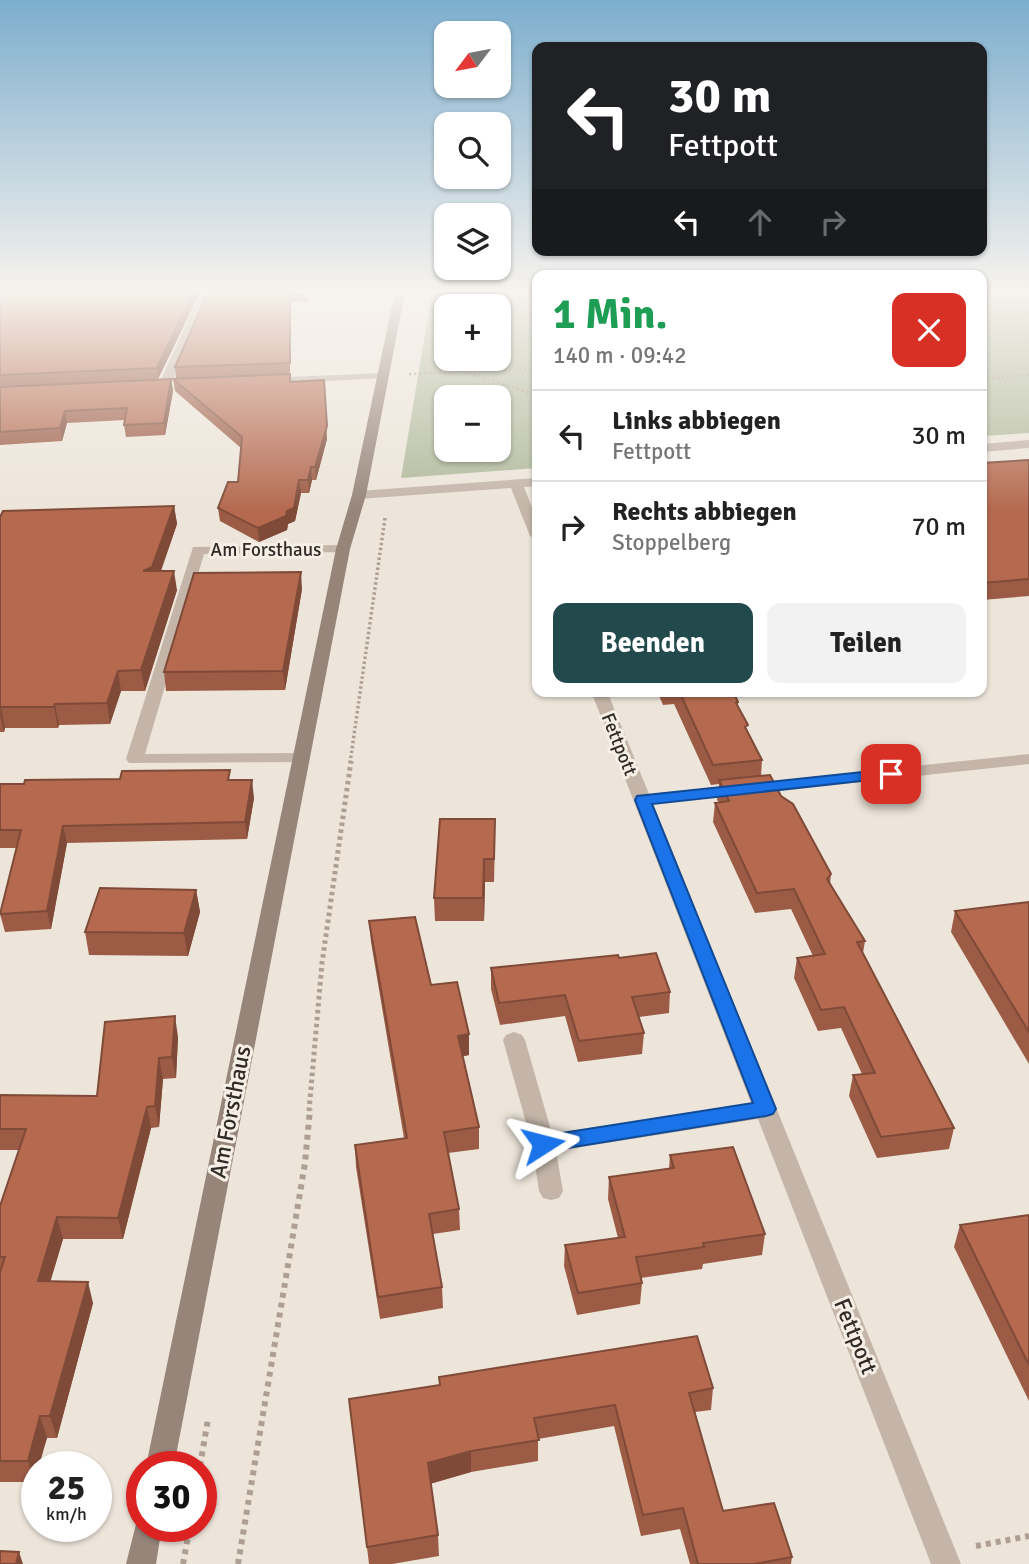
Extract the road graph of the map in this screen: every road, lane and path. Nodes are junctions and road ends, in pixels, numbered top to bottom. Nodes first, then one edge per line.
1 (173, 365) edge
2 (393, 365) edge
3 (532, 369) edge
4 (511, 370) edge
5 (460, 371) joint
6 (392, 375) junction
7 (1029, 376) edge
8 (987, 379) edge
9 (260, 381) edge
10 (178, 385) edge
11 (164, 386) junction
12 (150, 387) edge
13 (532, 393) edge
14 (1029, 444) edge
15 (987, 448) edge
16 (532, 482) edge
17 (516, 484) junction
18 (380, 494) junction
19 (359, 495) junction
20 (532, 524) edge
21 (343, 549) junction
22 (601, 697) edge
23 (301, 758) junction
24 (1029, 759) edge
25 (643, 800) junction
26 (514, 1040) dead end
27 (766, 1109) junction
28 (543, 1144) junction
29 (551, 1191) dead end
30 (163, 1451) edge
31 (1029, 1536) edge
32 (145, 1542) edge
33 (187, 1542) edge
34 (943, 1558) edge
35 (141, 1564) edge
36 (183, 1564) edge
37 (238, 1564) edge

1 - 11 street
2 - 6 street, Am Forsthaus
3 - 4 path
5 - 6 path
5 - 13 path
6 - 9 street
6 - 19 street, Am Forsthaus
7 - 8 path
10 - 11 street
11 - 12 street
14 - 15 street
16 - 17 street
17 - 18 street
17 - 20 street
18 - 19 street
18 - 37 path
19 - 21 street, Am Forsthaus
21 - 23 street, Am Forsthaus
21 - 23 street, Am Forsthaus
22 - 25 street, Fettpott
23 - 30 street, Am Forsthaus
24 - 25 street
25 - 27 street, Fettpott
26 - 28 street
27 - 28 street
27 - 34 street, Fettpott
28 - 29 street
31 - 34 path
32 - 35 street
33 - 36 path

